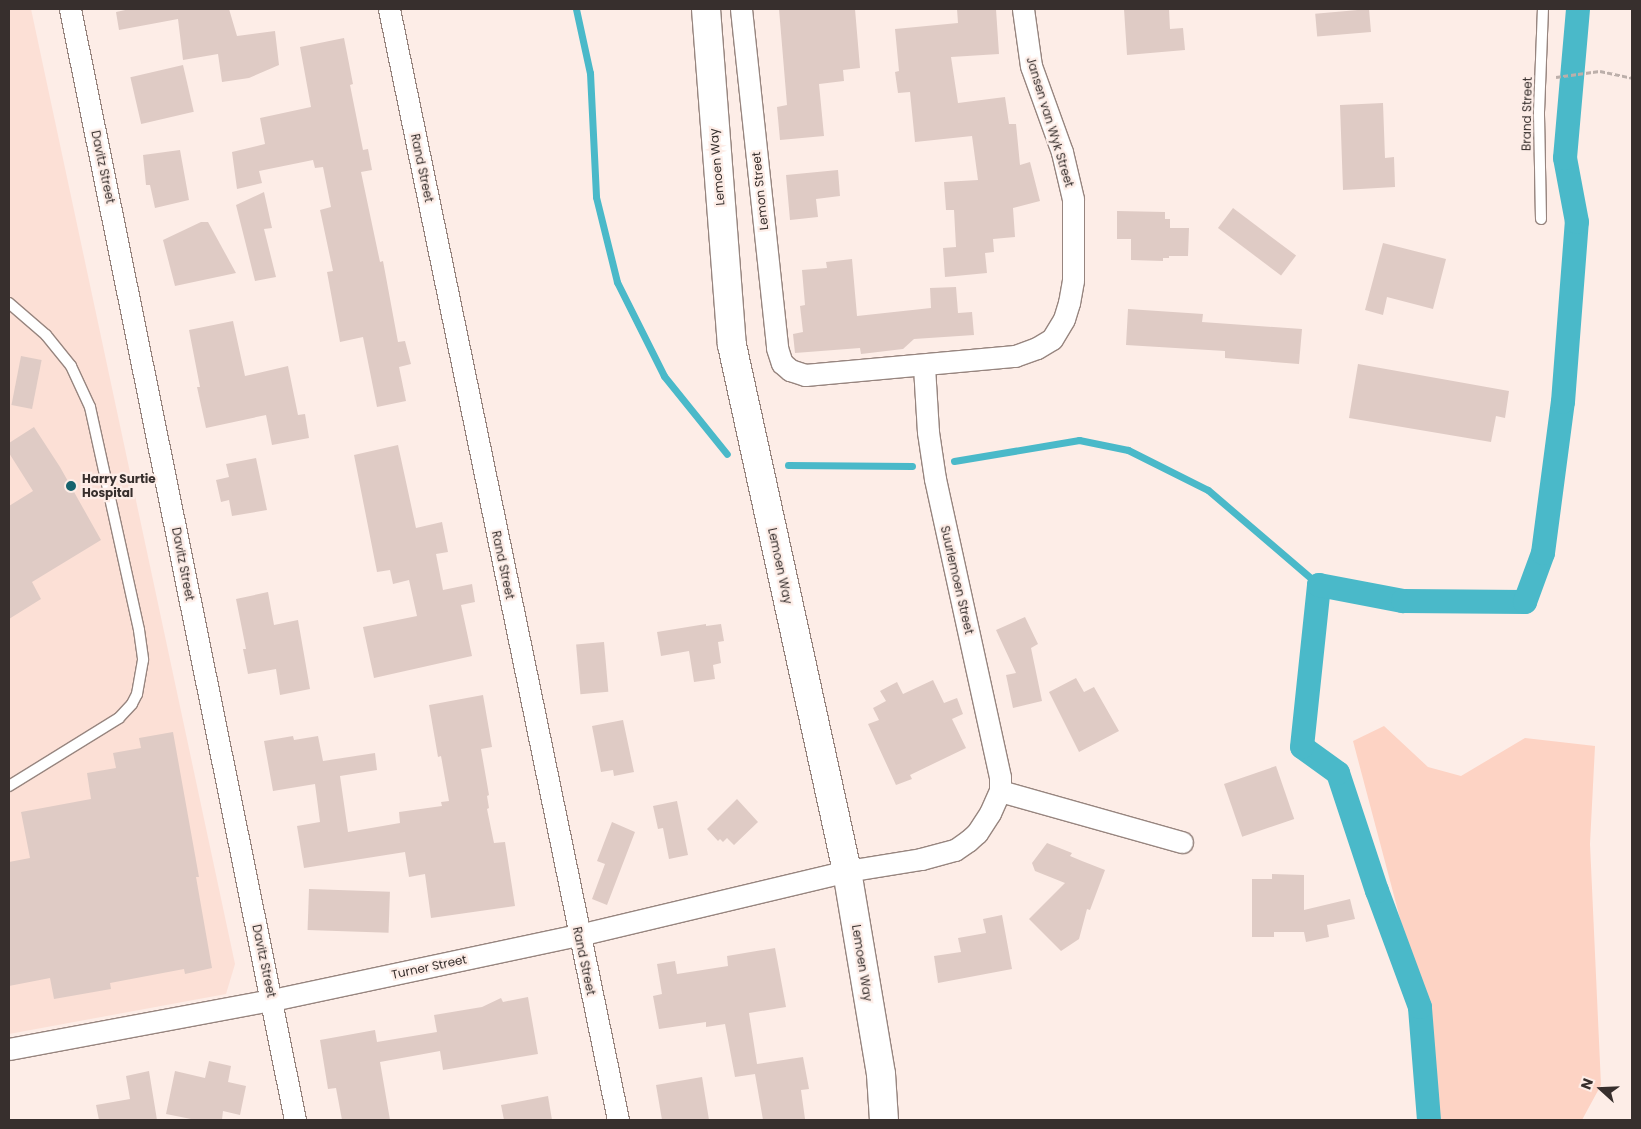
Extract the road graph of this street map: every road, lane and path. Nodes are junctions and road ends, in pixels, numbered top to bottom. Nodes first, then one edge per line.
1 (70, 9) edge
2 (389, 9) edge
3 (706, 9) edge
4 (741, 9) edge
5 (1023, 9) edge
6 (1543, 9) edge
7 (1561, 76) dead end
8 (1632, 78) edge
9 (1540, 219) dead end
10 (9, 302) edge
11 (924, 366) junction
12 (790, 370) joint
13 (9, 786) edge
14 (1000, 791) junction
15 (1182, 842) dead end
16 (847, 871) junction
17 (579, 935) junction
18 (272, 1000) junction
19 (9, 1049) edge
20 (295, 1120) edge
21 (618, 1120) edge
22 (884, 1120) edge

1 - 18 street, Davitz Street
2 - 17 street, Rand Street
3 - 16 highway, Lemoen Way
4 - 12 street, Lemon Street
5 - 11 street, Jansen van Wyk Street
6 - 9 lane, Brand Street
7 - 8 path
10 - 13 lane
11 - 12 street, Jansen van Wyk Street
11 - 14 street, Suurlemoen Street
14 - 15 street
14 - 16 street
16 - 17 street, Turner Street
16 - 22 highway, Lemoen Way
17 - 18 street, Turner Street
17 - 21 street, Rand Street
18 - 19 street, Turner Street
18 - 20 street, Davitz Street

